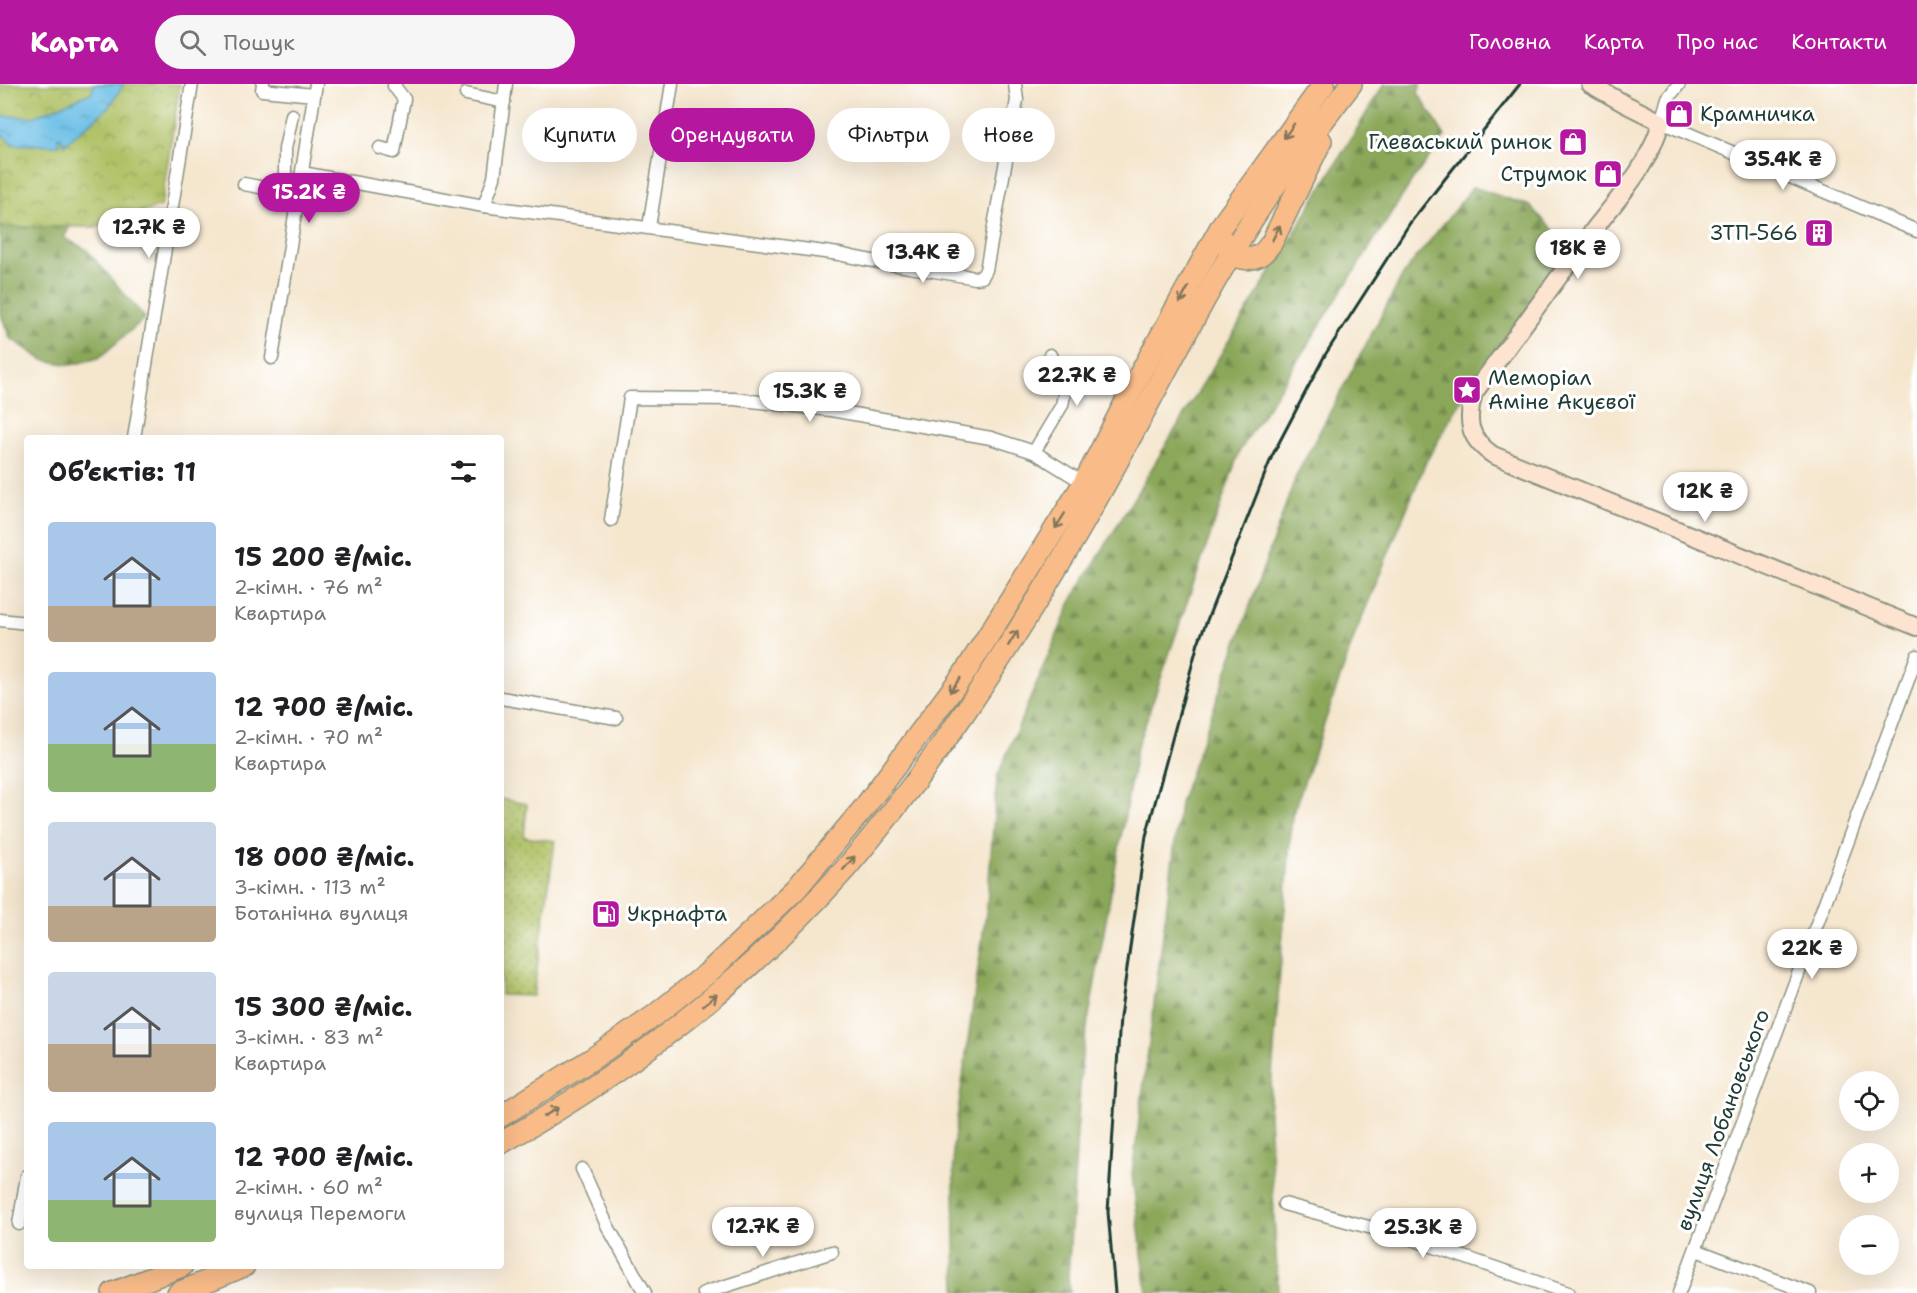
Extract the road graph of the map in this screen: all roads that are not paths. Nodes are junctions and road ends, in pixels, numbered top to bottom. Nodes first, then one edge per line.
1 (192, 84) edge
2 (263, 84) edge
3 (395, 84) edge
4 (506, 84) edge
5 (672, 84) edge
6 (1015, 84) edge
7 (1324, 84) edge
8 (1590, 84) edge
9 (1679, 84) edge
10 (1350, 88) edge
11 (315, 90) edge
12 (466, 94) dead end
13 (504, 102) junction
14 (292, 115) dead end
15 (1661, 122) junction
16 (380, 148) dead end
17 (302, 173) junction
18 (244, 184) dead end
19 (285, 192) junction
20 (298, 195) junction
21 (484, 206) junction
22 (1222, 225) junction
23 (649, 228) junction
24 (1917, 231) edge
25 (1232, 253) junction
26 (1050, 355) dead end
27 (272, 358) dead end
28 (134, 435) edge
29 (1034, 452) junction
30 (1084, 483) junction
31 (611, 520) dead end
32 (0, 620) edge
33 (24, 623) edge
34 (1917, 627) edge
35 (1917, 656) edge
36 (504, 699) edge
37 (616, 718) dead end
38 (504, 1114) edge
39 (504, 1141) edge
40 (582, 1169) dead end
41 (24, 1197) edge
42 (1284, 1204) dead end
43 (20, 1224) dead end
44 (1696, 1250) junction
45 (832, 1252) dead end
46 (174, 1269) edge
47 (237, 1269) edge
48 (113, 1293) edge
49 (178, 1293) edge
50 (645, 1293) edge
51 (704, 1293) edge
52 (1568, 1293) edge
53 (1679, 1293) edge
54 (1810, 1293) edge

1 - 28 street
2 - 11 street
3 - 16 street
4 - 13 street
5 - 23 street
6 - 23 street
7 -> 22 highway
8 - 15 street
9 - 15 street
10 - 25 highway
25 -> 10 highway
11 - 17 street
12 - 13 street
13 - 21 street
14 - 19 street
15 - 24 street
15 - 34 street
17 - 20 street
17 - 21 street
18 - 19 street
19 - 20 street
20 - 27 street
21 - 23 street
22 - 25 highway
22 -> 30 highway
39 -> 25 highway
26 - 29 street
29 - 30 street
29 - 31 street
30 -> 38 highway
32 - 33 street
35 - 44 street, вулиця Лобановського
36 - 37 street
40 - 50 street
41 - 43 street
42 - 52 street
44 - 53 street, вулиця Лобановського
44 - 54 street
45 - 51 street
46 - 48 highway
47 - 49 highway

